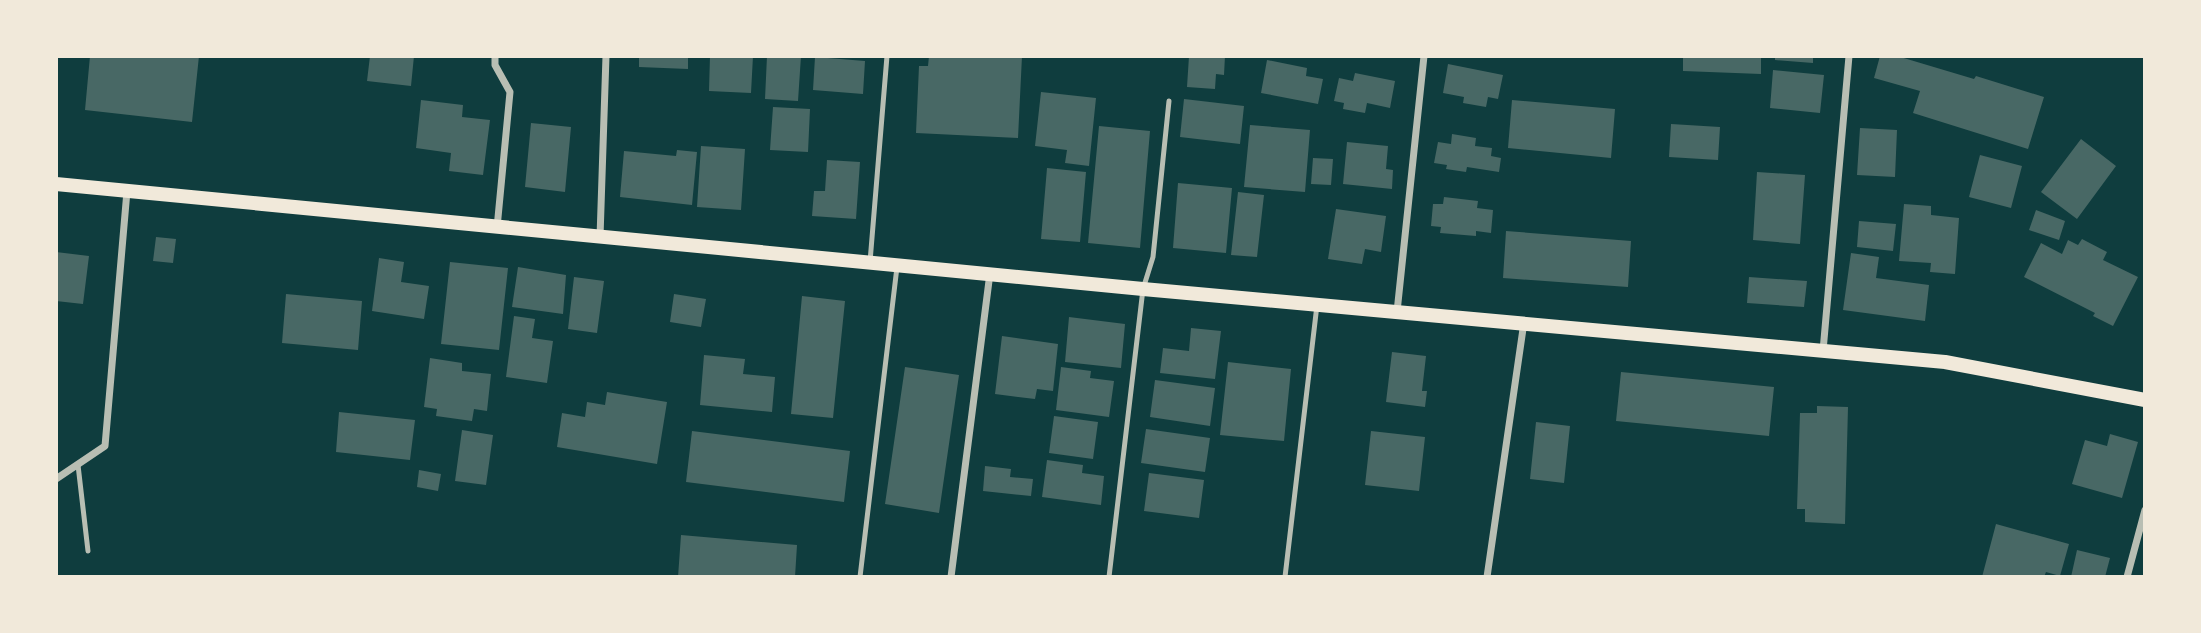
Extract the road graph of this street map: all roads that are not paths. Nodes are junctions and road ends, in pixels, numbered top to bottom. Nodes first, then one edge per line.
1 (495, 56) edge
2 (606, 56) edge
3 (887, 56) edge
4 (1424, 56) edge
5 (1849, 56) edge
6 (1169, 101) dead end
7 (56, 184) edge
8 (127, 190) junction
9 (497, 228) junction
10 (600, 237) junction
11 (870, 262) junction
12 (898, 265) junction
13 (990, 273) junction
14 (1143, 289) junction
15 (1317, 304) junction
16 (1397, 312) junction
17 (1524, 322) junction
18 (1823, 351) junction
19 (2145, 400) edge
20 (78, 465) junction
21 (56, 479) edge
22 (2145, 510) edge
23 (88, 551) dead end
24 (860, 577) edge
25 (951, 577) edge
26 (1109, 577) edge
27 (1285, 577) edge
28 (1486, 577) edge
29 (2127, 577) edge

1 - 9 street
2 - 10 street
3 - 11 lane
4 - 16 street
5 - 18 street
6 - 14 lane
7 - 8 main road
8 - 9 main road
8 - 20 street
9 - 10 main road
10 - 11 main road
11 - 12 main road
12 - 13 main road
12 - 24 lane
13 - 14 main road
13 - 25 street
14 - 15 main road
14 - 26 lane
15 - 16 main road
15 - 27 lane
16 - 17 main road
17 - 18 main road
17 - 28 street
18 - 19 main road
20 - 21 street
20 - 23 lane
22 - 29 street

